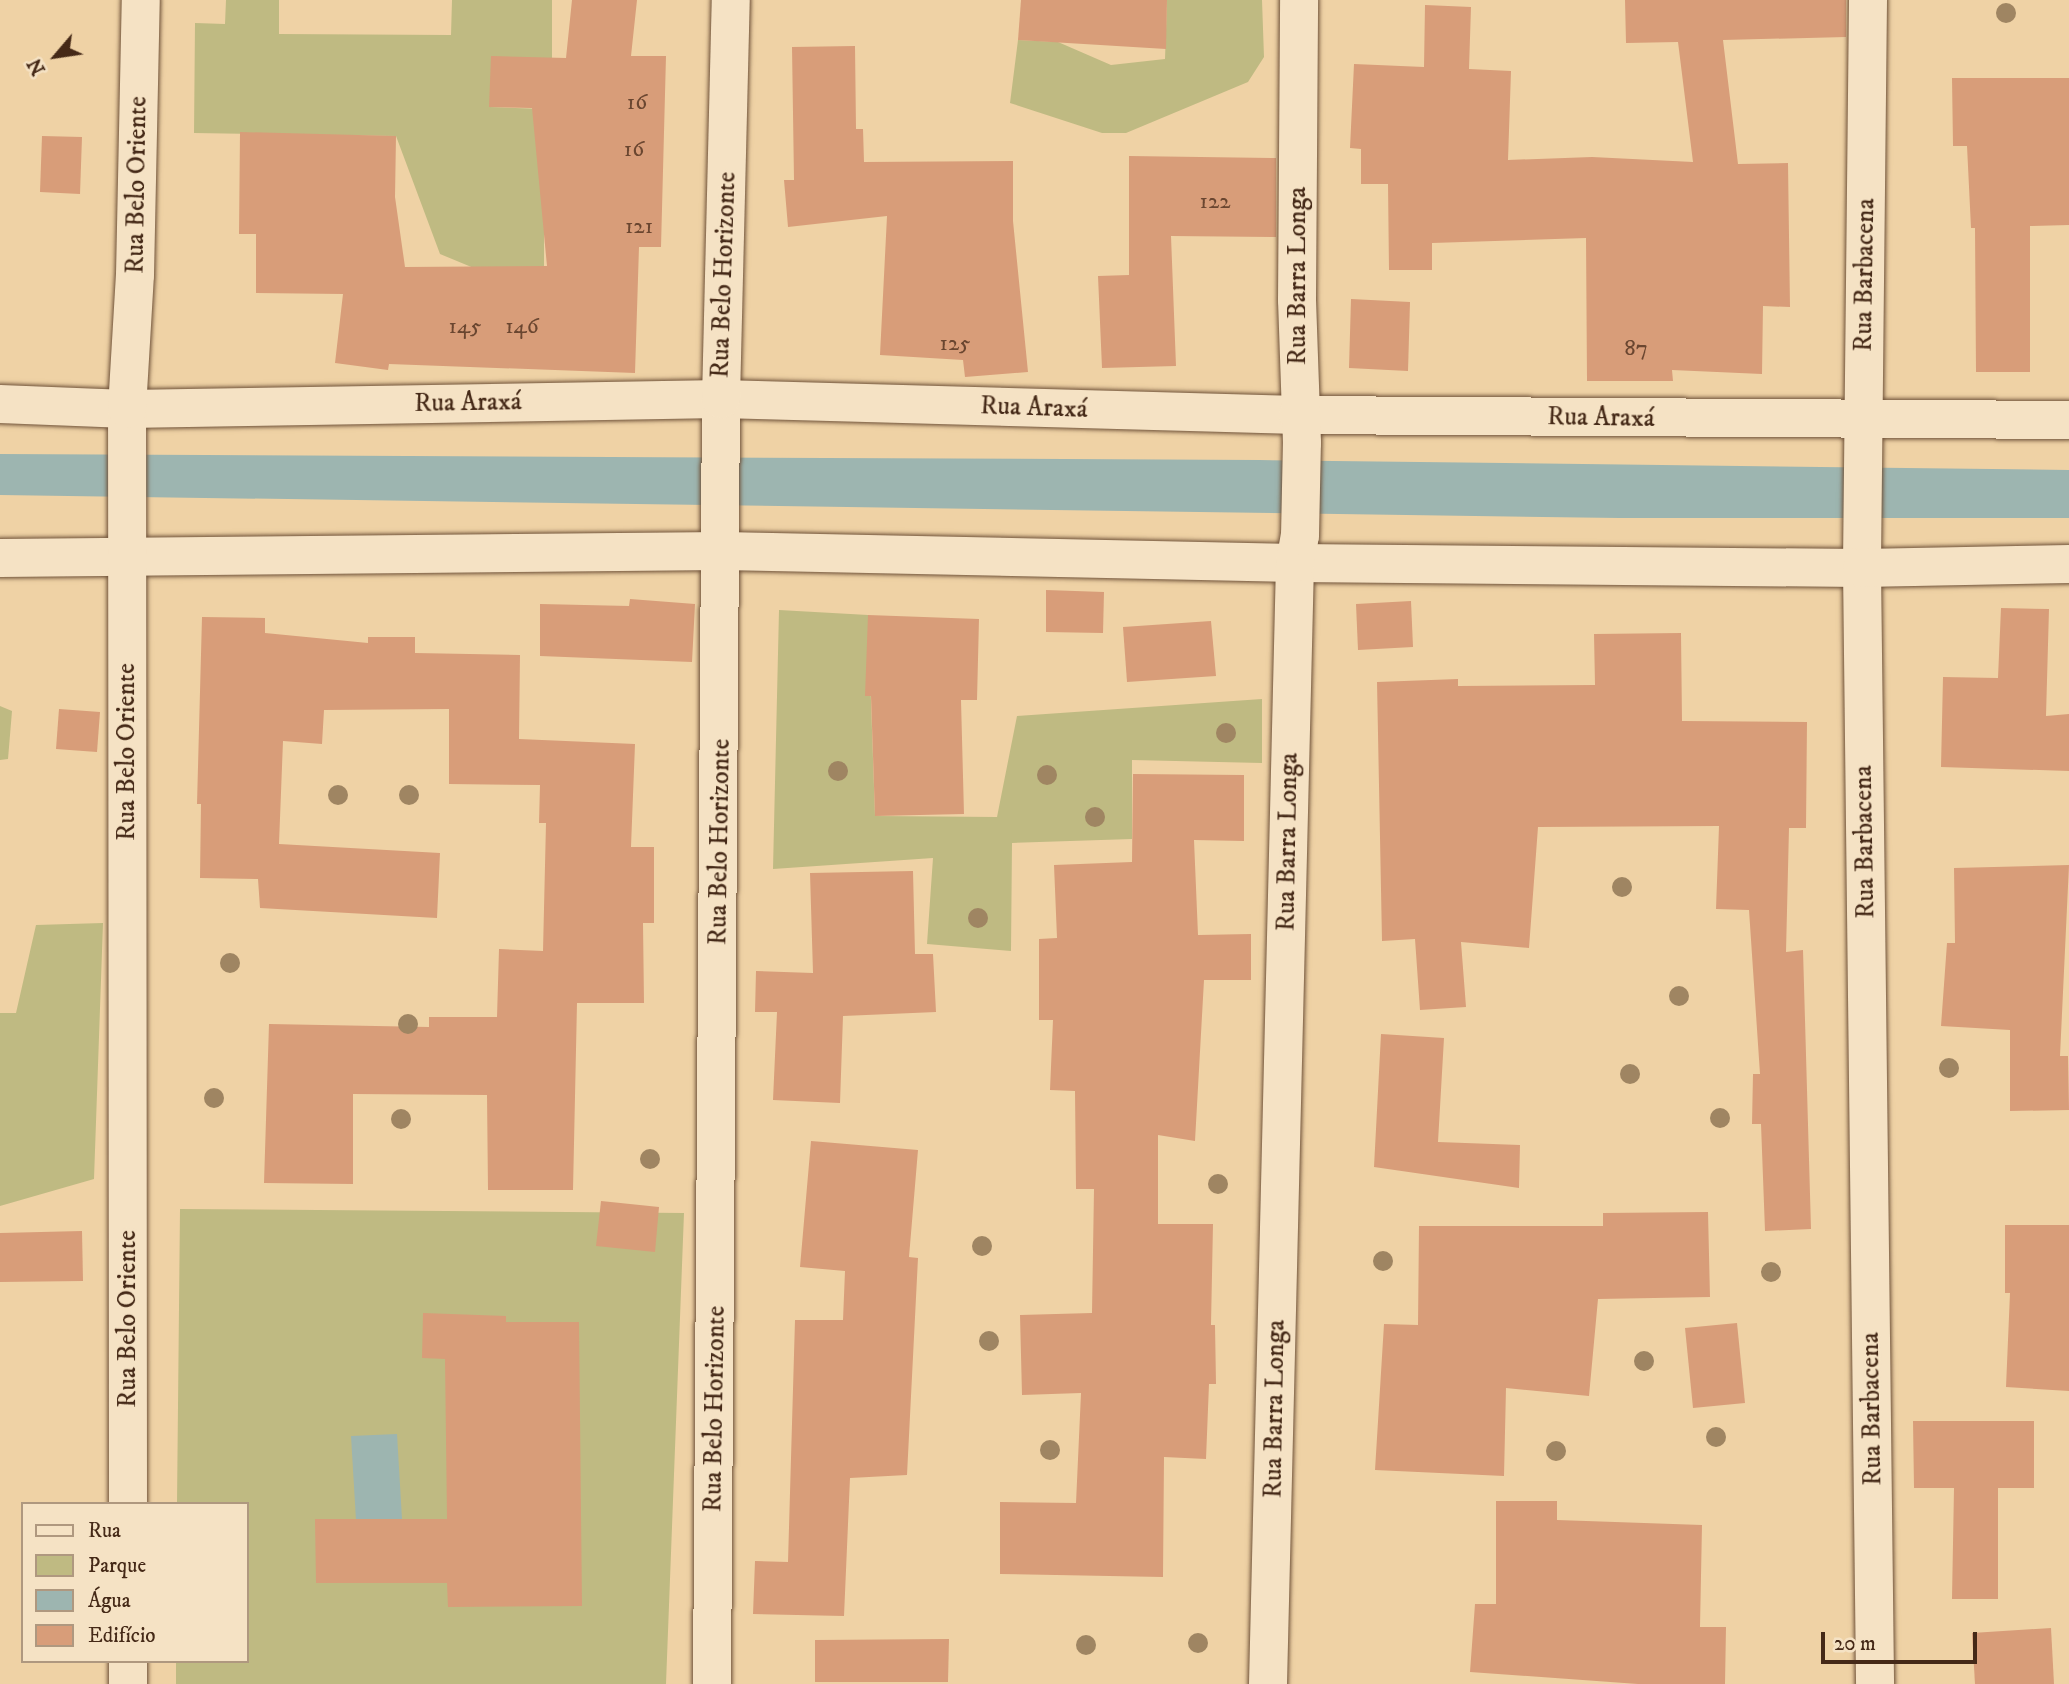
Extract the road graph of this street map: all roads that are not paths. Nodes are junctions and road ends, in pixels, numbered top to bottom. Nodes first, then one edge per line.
1 (141, 0) edge
2 (731, 0) edge
3 (1300, 0) edge
4 (1868, 0) edge
5 (721, 399) junction
6 (0, 404) edge
7 (2069, 420) edge
8 (127, 426) junction
9 (1300, 429) junction
10 (1864, 434) junction
11 (722, 535) junction
12 (127, 546) junction
13 (1297, 549) junction
14 (1862, 554) junction
15 (0, 558) edge
16 (2069, 564) edge
17 (128, 1502) edge
18 (128, 1663) edge
19 (128, 1684) edge
20 (712, 1684) edge
21 (1268, 1684) edge
22 (1875, 1684) edge

1 - 8 street, Rua Belo Oriente
2 - 5 street, Rua Belo Horizonte
3 - 9 street, Rua Barra Longa
4 - 10 street, Rua Barbacena
5 - 8 street, Rua Araxá
5 - 9 street, Rua Araxá
5 - 11 street, Rua Belo Horizonte
6 - 8 street, Rua Araxá
7 - 10 street, Rua Araxá
8 - 12 street, Rua Belo Oriente
9 - 10 street, Rua Araxá
9 - 13 street, Rua Barra Longa
10 - 14 street, Rua Barbacena
11 - 12 street
11 - 13 street
11 - 20 street, Rua Belo Horizonte
12 - 15 street
12 - 17 street, Rua Belo Oriente
13 - 14 street
13 - 21 street, Rua Barra Longa
14 - 16 street
14 - 22 street, Rua Barbacena
18 - 19 street

